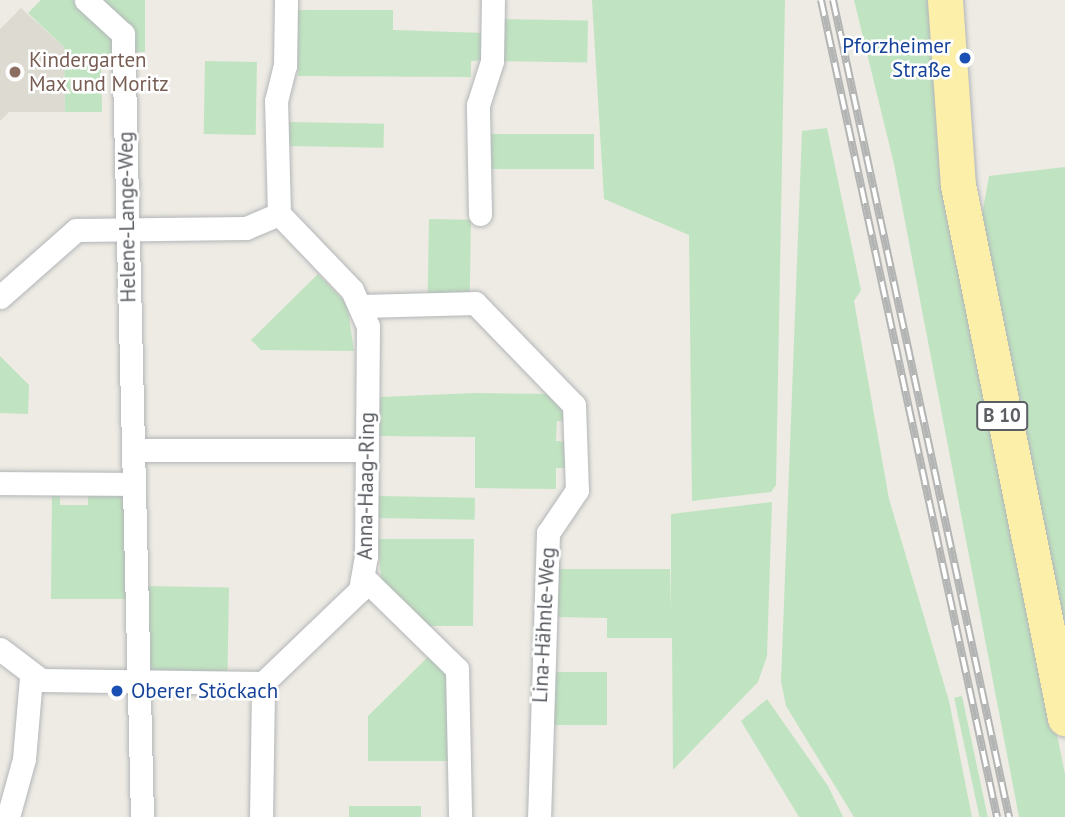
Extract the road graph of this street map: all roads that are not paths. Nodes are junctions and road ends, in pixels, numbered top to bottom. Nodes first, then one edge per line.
1 (86, 0) edge
2 (286, 0) edge
3 (493, 0) edge
4 (945, 0) edge
5 (279, 214) junction
6 (480, 214) dead end
7 (127, 228) junction
8 (0, 297) edge
9 (363, 306) junction
10 (133, 450) junction
11 (367, 450) junction
12 (0, 483) edge
13 (134, 484) junction
14 (364, 578) junction
15 (0, 649) edge
16 (31, 677) junction
17 (139, 682) junction
18 (263, 683) junction
19 (1065, 718) edge
20 (8, 817) edge
21 (142, 817) edge
22 (261, 817) edge
23 (460, 817) edge
24 (539, 817) edge

1 - 7 street, Helene-Lange-Weg
2 - 5 street
3 - 6 street
4 - 19 main road, B 10
5 - 7 street
5 - 9 street
7 - 8 street
7 - 10 street, Helene-Lange-Weg
9 - 11 street, Anna-Haag-Ring
9 - 24 street, Lina-Hähnle-Weg
10 - 11 street
10 - 13 street, Helene-Lange-Weg
11 - 14 street, Anna-Haag-Ring
12 - 13 street
13 - 17 street, Helene-Lange-Weg
14 - 18 street, Anna-Haag-Ring
14 - 23 street
15 - 16 street
16 - 17 street
16 - 20 street
17 - 18 street
17 - 21 street, Helene-Lange-Weg
18 - 22 street

